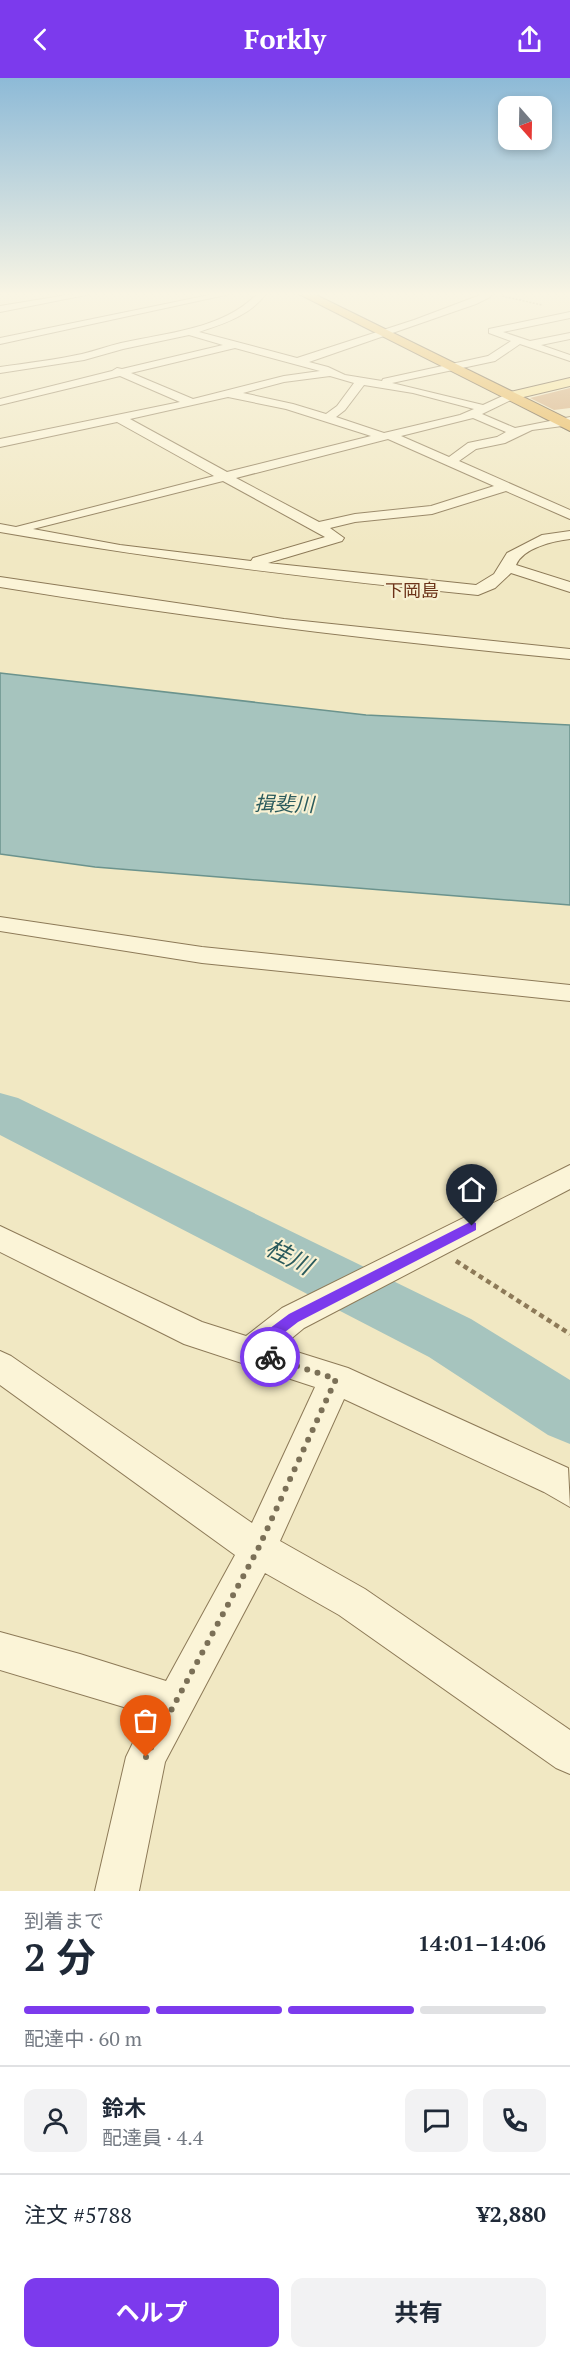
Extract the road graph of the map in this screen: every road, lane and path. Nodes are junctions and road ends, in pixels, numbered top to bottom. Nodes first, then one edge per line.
1 (99, 379) edge
2 (136, 379) edge
3 (287, 379) edge
4 (350, 379) edge
5 (394, 379) edge
6 (431, 379) edge
7 (475, 379) edge
8 (362, 382) junction
9 (570, 382) edge
10 (383, 385) junction
11 (419, 391) junction
12 (228, 393) junction
13 (508, 395) junction
14 (451, 399) junction
15 (0, 402) edge
16 (192, 403) junction
17 (478, 411) junction
18 (328, 418) junction
19 (120, 419) junction
20 (567, 423) edge
21 (515, 432) junction
22 (386, 436) junction
23 (0, 443) edge
24 (450, 462) junction
25 (226, 476) junction
26 (506, 487) junction
27 (570, 515) edge
28 (317, 527) junction
29 (7, 529) edge
30 (570, 535) edge
31 (247, 565) junction
32 (508, 567) junction
33 (0, 582) edge
34 (570, 587) edge
35 (570, 654) edge
36 (0, 924) edge
37 (570, 993) edge
38 (570, 1176) edge
39 (0, 1238) edge
40 (433, 1246) junction
41 (570, 1334) edge
42 (251, 1351) junction
43 (0, 1366) edge
44 (336, 1379) junction
45 (570, 1490) edge
46 (258, 1549) junction
47 (0, 1651) edge
48 (176, 1704) junction
49 (570, 1754) edge
50 (117, 1891) edge

1 - 15 street
2 - 16 street
3 - 12 street
4 - 8 street
5 - 10 street
6 - 11 street
7 - 13 highway
8 - 10 street
8 - 18 street
9 - 13 main road
10 - 11 street
11 - 14 street
12 - 16 street
12 - 18 street
13 - 14 street
13 - 17 street
13 - 20 highway
14 - 17 street
16 - 19 street
17 - 21 street
17 - 22 street
18 - 22 street
19 - 23 street
19 - 25 street
20 - 21 street
21 - 24 street
22 - 24 street
22 - 25 street
24 - 26 street
25 - 28 street
25 - 29 street
26 - 27 street
26 - 28 street
28 - 31 street
29 - 31 street
30 - 32 street
31 - 32 street
32 - 34 street
33 - 35 street
36 - 37 street
38 - 40 street
39 - 42 street
40 - 41 path
40 - 42 street
42 - 44 street
43 - 46 street
44 - 45 street
44 - 46 street
46 - 48 street
46 - 49 street
47 - 48 street
48 - 50 street

